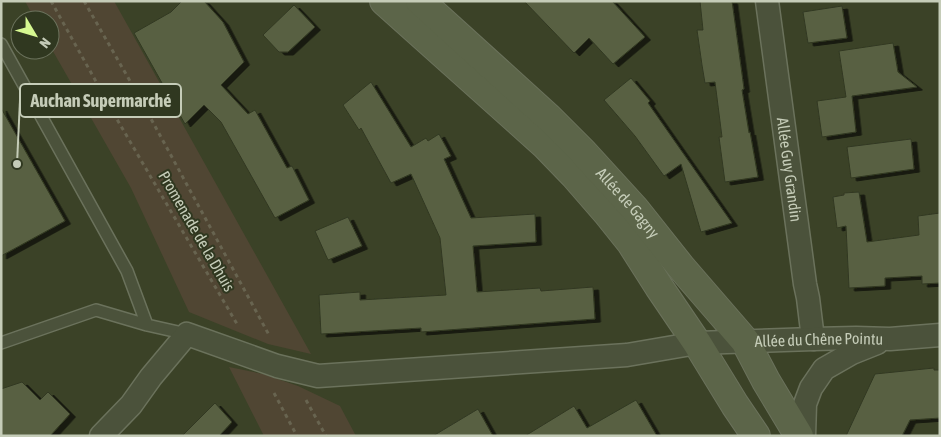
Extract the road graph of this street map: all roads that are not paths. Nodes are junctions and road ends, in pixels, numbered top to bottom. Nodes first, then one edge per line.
1 (384, 1) edge
2 (420, 1) edge
3 (767, 1) edge
4 (1, 44) edge
5 (148, 325) junction
6 (187, 334) junction
7 (940, 335) edge
8 (813, 339) junction
9 (890, 339) junction
10 (745, 341) junction
11 (1, 343) edge
12 (697, 343) junction
13 (101, 436) edge
14 (756, 436) edge
15 (799, 436) edge
16 (804, 436) edge

1 - 12 main road, Allée de Gagny
2 - 10 main road, Allée de Gagny
3 - 8 street, Allée Guy Grandin
4 - 5 lane
5 - 6 lane
5 - 11 lane
6 - 12 street, Allée du Chêne Pointu
6 - 13 street
7 - 9 street, Allée du Chêne Pointu
8 - 9 street, Allée du Chêne Pointu
8 - 10 street, Allée du Chêne Pointu
9 - 16 street
10 - 12 street, Allée du Chêne Pointu
10 - 15 main road, Allée de Gagny
12 - 14 main road, Allée de Gagny

